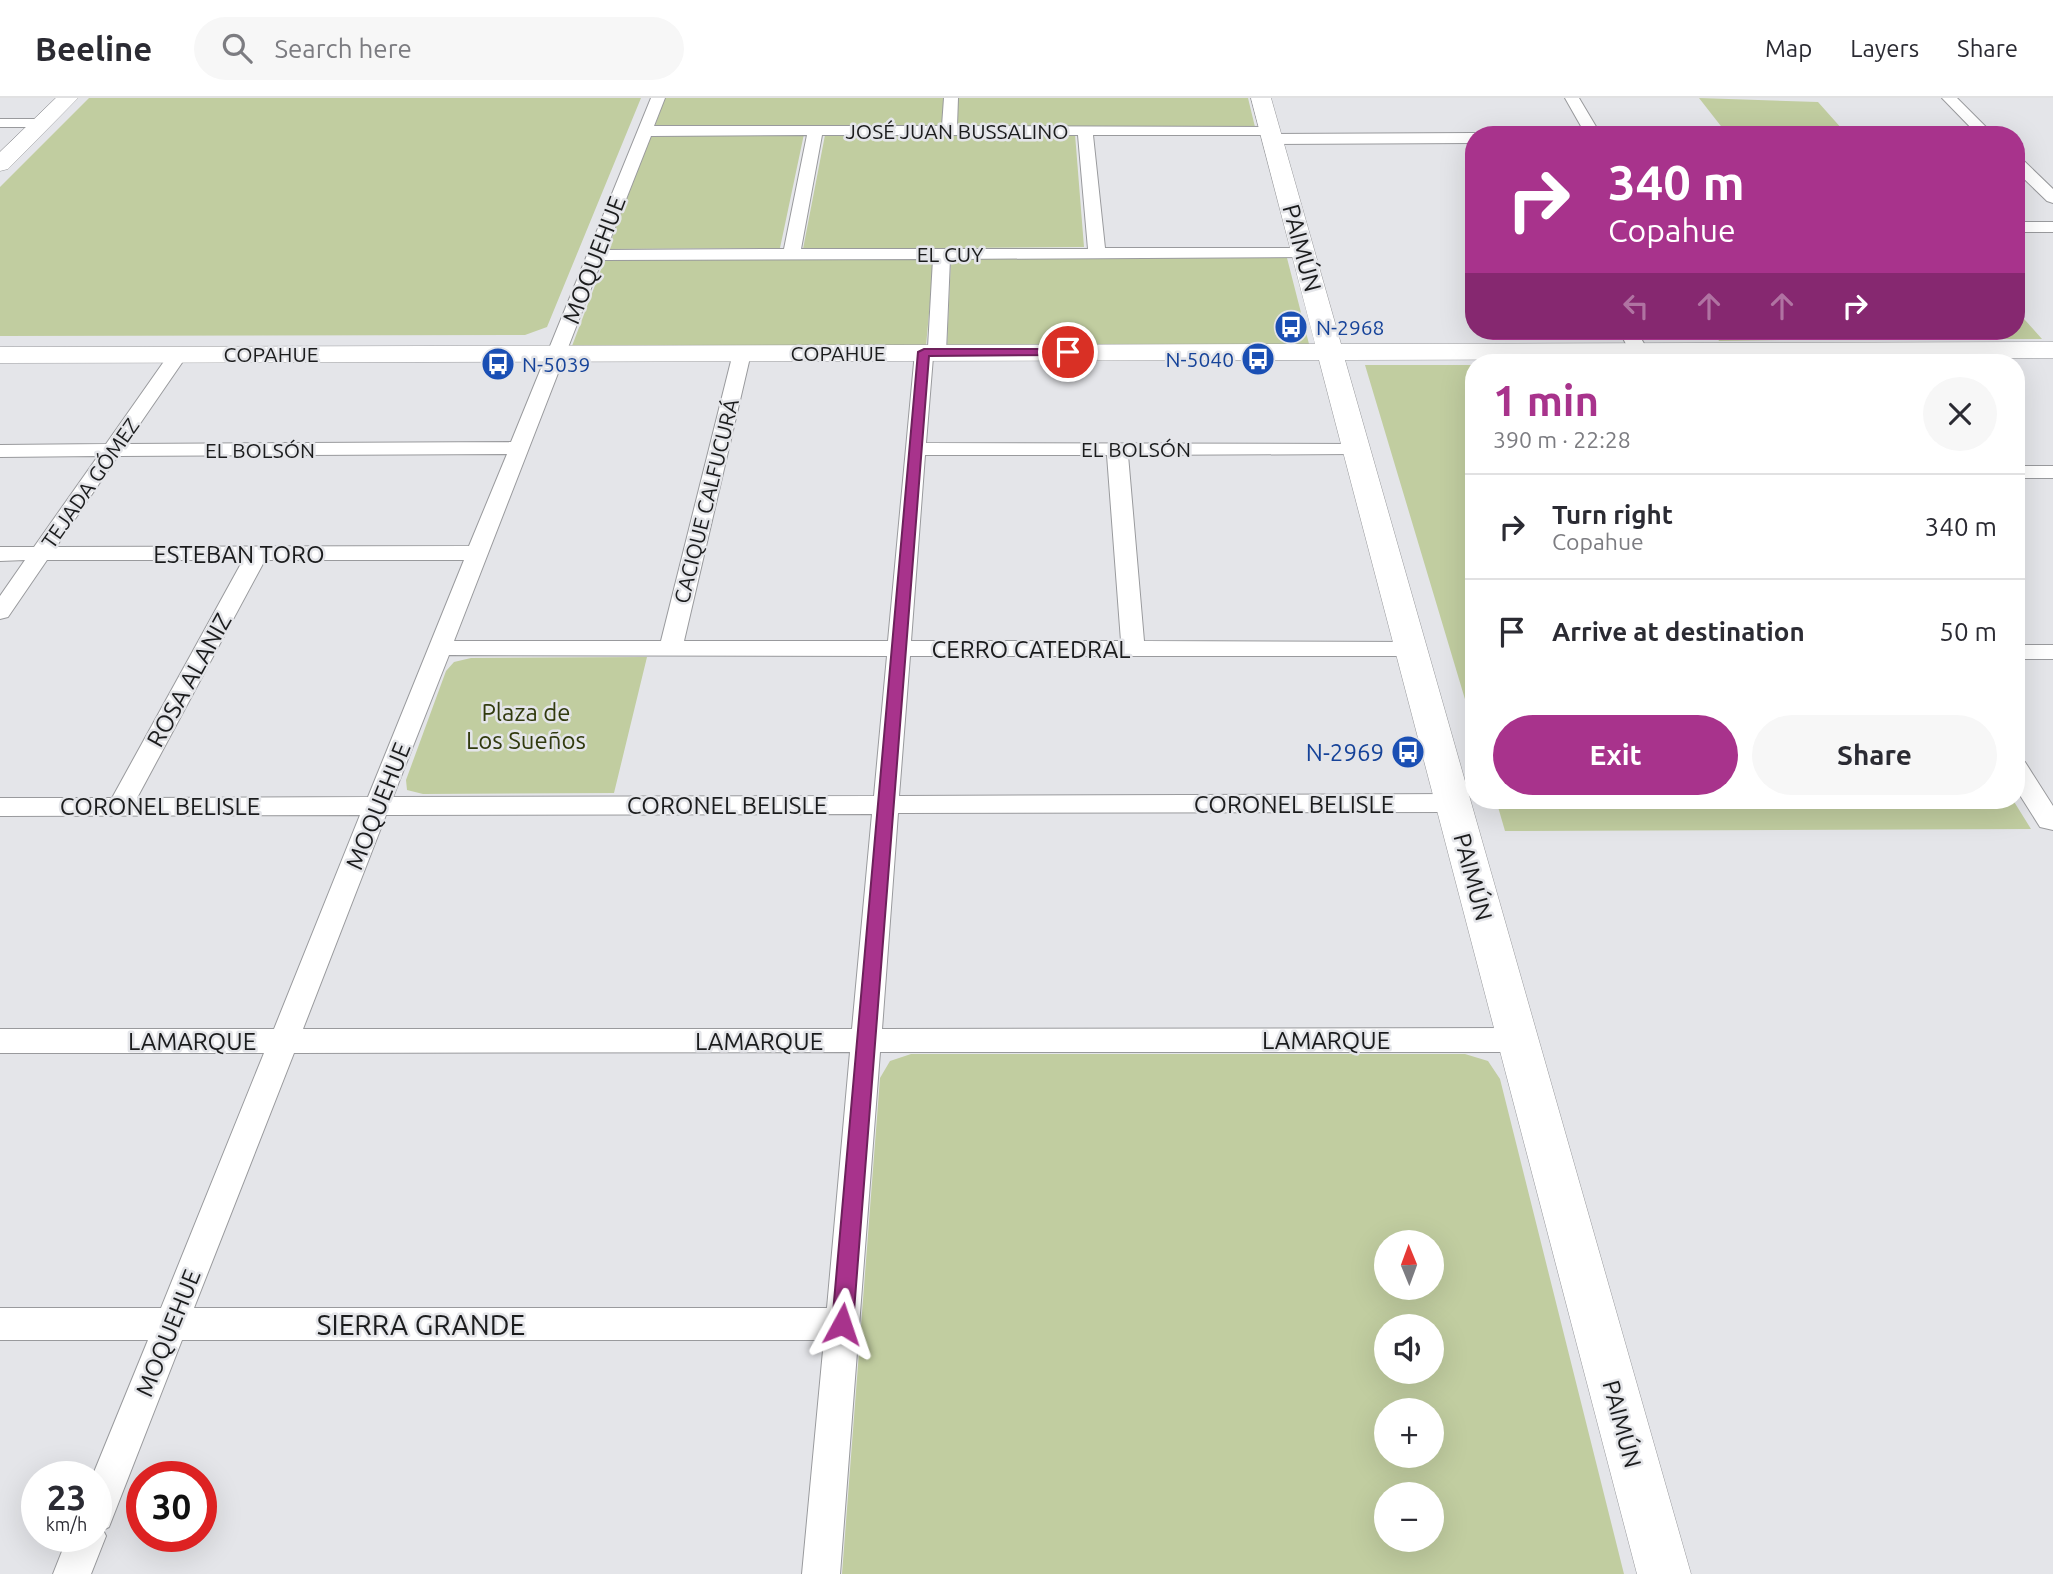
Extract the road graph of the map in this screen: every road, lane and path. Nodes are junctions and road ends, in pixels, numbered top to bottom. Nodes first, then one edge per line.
1 (68, 98) edge
2 (658, 98) edge
3 (951, 98) edge
4 (1261, 98) edge
5 (1572, 98) edge
6 (1949, 98) edge
7 (0, 123) edge
8 (42, 123) junction
9 (1589, 126) edge
10 (1978, 126) edge
11 (1085, 130) junction
12 (645, 131) junction
13 (815, 131) junction
14 (949, 131) junction
15 (1271, 134) junction
16 (1465, 138) edge
17 (0, 164) edge
18 (2025, 171) edge
19 (2053, 198) edge
20 (2025, 227) edge
21 (2053, 227) edge
22 (1097, 253) junction
23 (1303, 253) junction
24 (792, 254) junction
25 (942, 254) junction
26 (596, 255) junction
27 (1634, 341) edge
28 (2053, 350) edge
29 (1330, 351) junction
30 (930, 352) junction
31 (558, 353) junction
32 (742, 353) junction
33 (179, 354) junction
34 (1732, 354) edge
35 (1883, 354) edge
36 (0, 355) edge
37 (1356, 448) junction
38 (520, 449) junction
39 (916, 449) junction
40 (1117, 449) junction
41 (112, 450) junction
42 (0, 451) edge
43 (2025, 472) edge
44 (2053, 472) edge
45 (479, 553) junction
46 (0, 554) edge
47 (40, 554) junction
48 (257, 554) junction
49 (0, 612) edge
50 (441, 648) junction
51 (671, 649) junction
52 (899, 649) junction
53 (1133, 649) junction
54 (1411, 649) junction
55 (2025, 652) edge
56 (2053, 652) edge
57 (2025, 782) edge
58 (1453, 803) junction
59 (886, 804) junction
60 (120, 806) junction
61 (378, 806) junction
62 (0, 807) edge
63 (2051, 821) edge
64 (1517, 1040) junction
65 (0, 1041) edge
66 (284, 1041) junction
67 (866, 1041) junction
68 (0, 1324) edge
69 (172, 1324) junction
70 (842, 1324) junction
71 (112, 1474) edge
72 (81, 1552) edge
73 (72, 1574) edge
74 (821, 1574) edge
75 (1664, 1574) edge

1 - 8 street
2 - 12 street, MOQUEHUE
3 - 14 street
4 - 15 street, PAIMÚN
5 - 9 street
6 - 10 street
7 - 8 street
8 - 17 street
11 - 14 street, JOSÉ JUAN BUSSALINO
11 - 15 street, JOSÉ JUAN BUSSALINO
11 - 22 street
12 - 13 street, JOSÉ JUAN BUSSALINO
12 - 26 street, MOQUEHUE
13 - 14 street, JOSÉ JUAN BUSSALINO
13 - 24 street
15 - 16 street, JOSÉ JUAN BUSSALINO
15 - 23 street, PAIMÚN
18 - 19 street
20 - 21 street
22 - 23 street, EL CUY
22 - 25 street, EL CUY
23 - 29 street, PAIMÚN
24 - 25 street, EL CUY
24 - 26 street, EL CUY
25 - 30 street
26 - 31 street, MOQUEHUE
27 - 29 street, COPAHUE
27 - 34 street, COPAHUE
28 - 35 street, COPAHUE
29 - 30 street, COPAHUE
29 - 37 street, PAIMÚN
30 - 32 street, COPAHUE
30 - 39 street
31 - 32 street, COPAHUE
31 - 33 street, COPAHUE
31 - 38 street, MOQUEHUE
32 - 51 street, CACIQUE CALFUCURÁ
33 - 36 street, COPAHUE
33 - 41 street, TEJADA GÓMEZ
37 - 40 street, EL BOLSÓN
37 - 54 street, PAIMÚN
38 - 41 street, EL BOLSÓN
38 - 45 street, MOQUEHUE
39 - 40 street, EL BOLSÓN
39 - 52 street
40 - 53 street
41 - 42 street, EL BOLSÓN
41 - 47 street, TEJADA GÓMEZ
43 - 44 street
45 - 48 street, ESTEBAN TORO
45 - 50 street, MOQUEHUE
46 - 47 street, ESTEBAN TORO
47 - 48 street, ESTEBAN TORO
47 - 49 street, TEJADA GÓMEZ
48 - 60 street, ROSA ALANIZ
50 - 51 street, CERRO CATEDRAL
50 - 61 street, MOQUEHUE
51 - 52 street, CERRO CATEDRAL
52 - 53 street, CERRO CATEDRAL
52 - 59 street
53 - 54 street, CERRO CATEDRAL
54 - 58 street, PAIMÚN
55 - 56 street
57 - 63 street
58 - 59 street, CORONEL BELISLE
58 - 64 street, PAIMÚN
59 - 61 street, CORONEL BELISLE
59 - 67 street
60 - 61 street, CORONEL BELISLE
60 - 62 street, CORONEL BELISLE
61 - 66 street, MOQUEHUE
64 - 67 street, LAMARQUE
64 - 75 street, PAIMÚN
65 - 66 street, LAMARQUE
66 - 67 street, LAMARQUE
66 - 69 street, MOQUEHUE
67 - 70 street
68 - 69 street, SIERRA GRANDE
69 - 70 street, SIERRA GRANDE
69 - 71 street, MOQUEHUE
70 - 74 street
72 - 73 street

